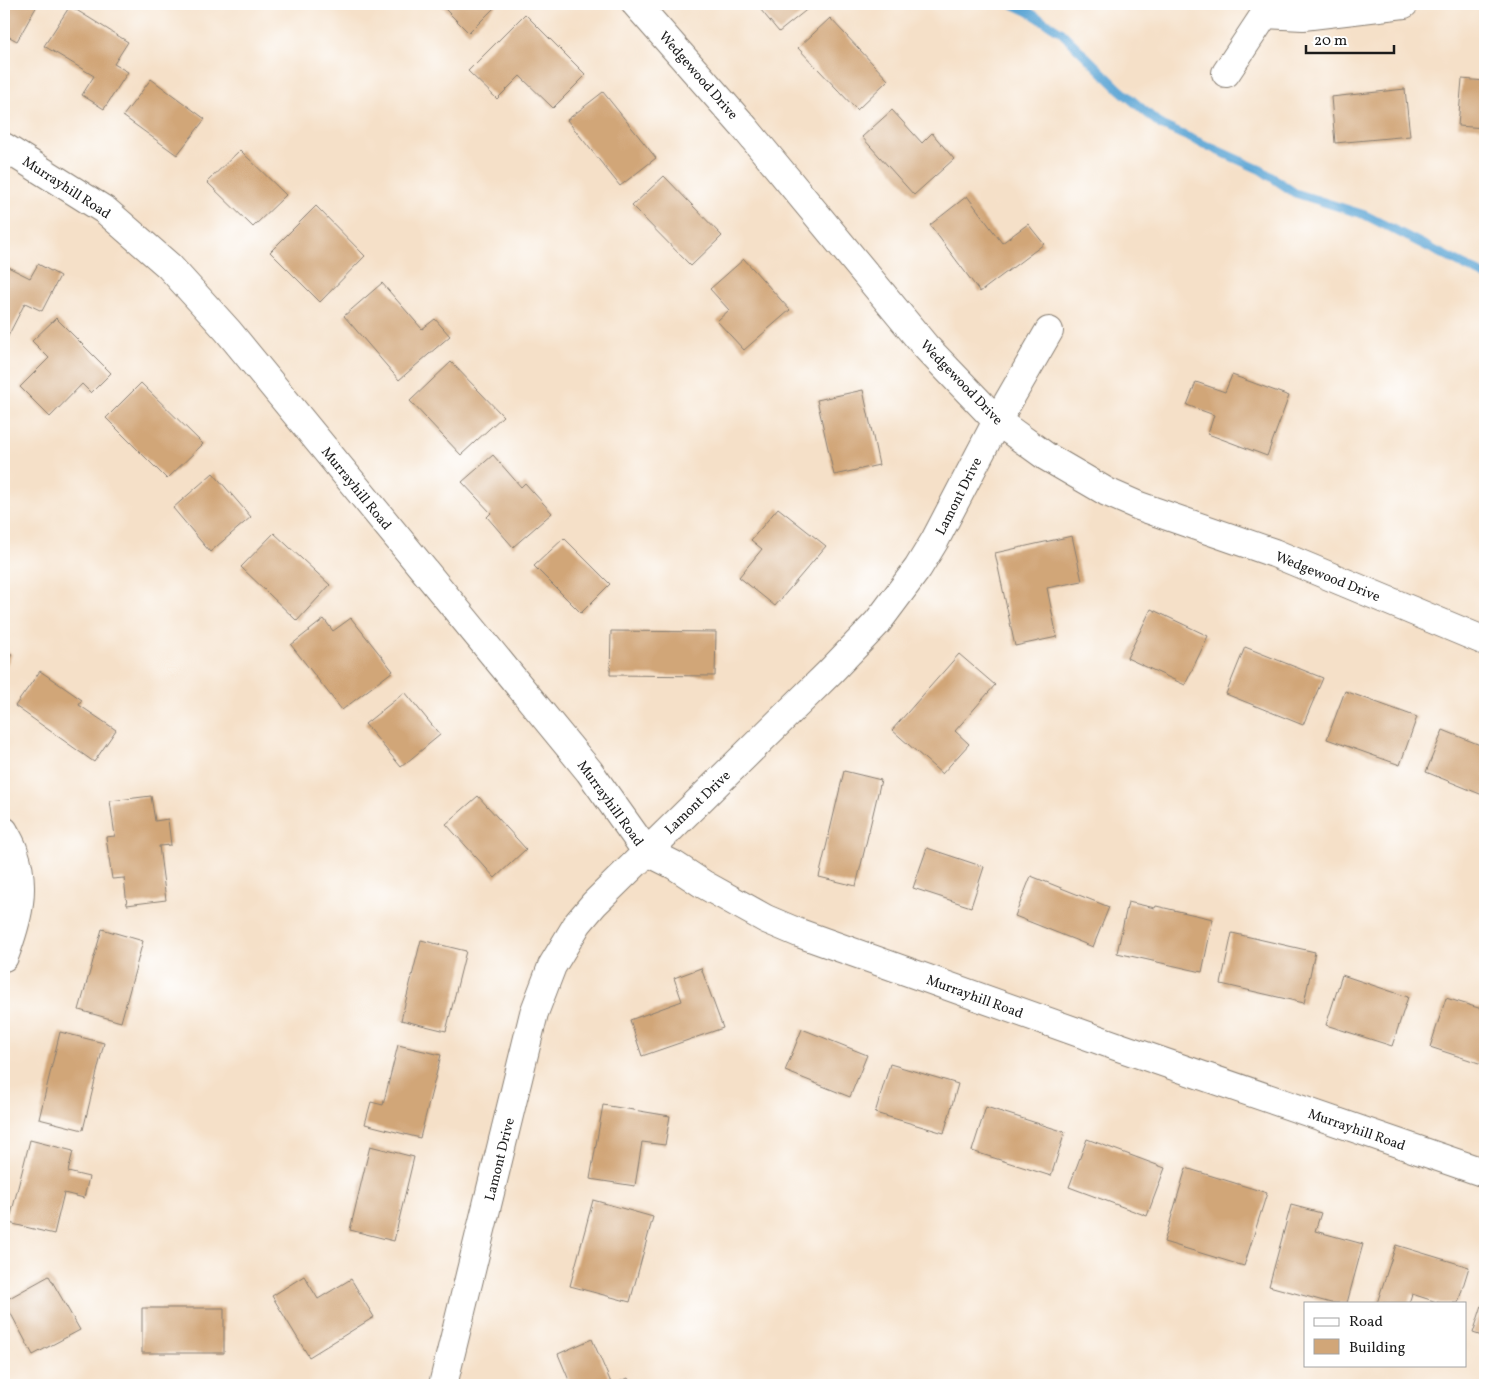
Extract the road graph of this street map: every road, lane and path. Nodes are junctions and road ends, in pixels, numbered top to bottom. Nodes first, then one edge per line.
1 (636, 4) edge
2 (1404, 4) edge
3 (1267, 9) edge
4 (1226, 73) dead end
5 (4, 147) edge
6 (1049, 331) dead end
7 (996, 421) junction
8 (1485, 641) edge
9 (4, 831) edge
10 (646, 851) junction
11 (4, 957) edge
12 (1485, 1173) edge
13 (444, 1385) edge

1 - 7 street, Wedgewood Drive
2 - 3 street
3 - 4 street
5 - 10 street, Murrayhill Road
6 - 7 street, Lamont Drive
7 - 8 street, Wedgewood Drive
7 - 10 street, Lamont Drive
9 - 11 street
10 - 12 street, Murrayhill Road
10 - 13 street, Lamont Drive

